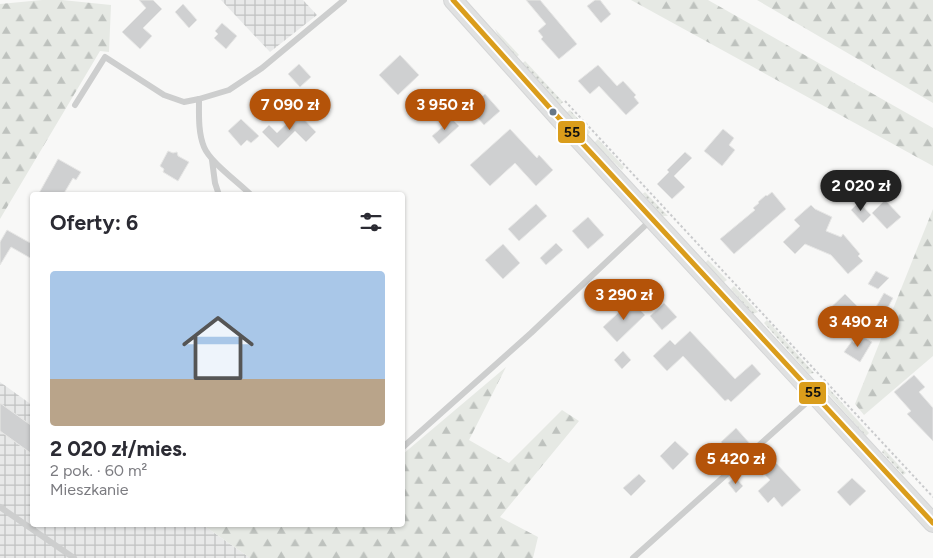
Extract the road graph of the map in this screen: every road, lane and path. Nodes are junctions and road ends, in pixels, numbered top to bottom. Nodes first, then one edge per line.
1 (344, 0) edge
2 (453, 0) edge
3 (199, 99) junction
4 (563, 100) dead end
5 (76, 105) dead end
6 (212, 160) junction
7 (218, 192) edge
8 (248, 192) edge
9 (652, 219) junction
10 (815, 395) junction
11 (405, 445) edge
12 (933, 497) edge
13 (0, 507) edge
14 (933, 523) edge
15 (74, 558) edge
16 (633, 558) edge

1 - 3 lane
2 - 9 main road
3 - 5 lane
3 - 6 lane
4 - 12 path
6 - 7 lane
6 - 8 lane
9 - 10 main road
9 - 11 lane
10 - 14 main road
10 - 16 lane
13 - 15 lane

